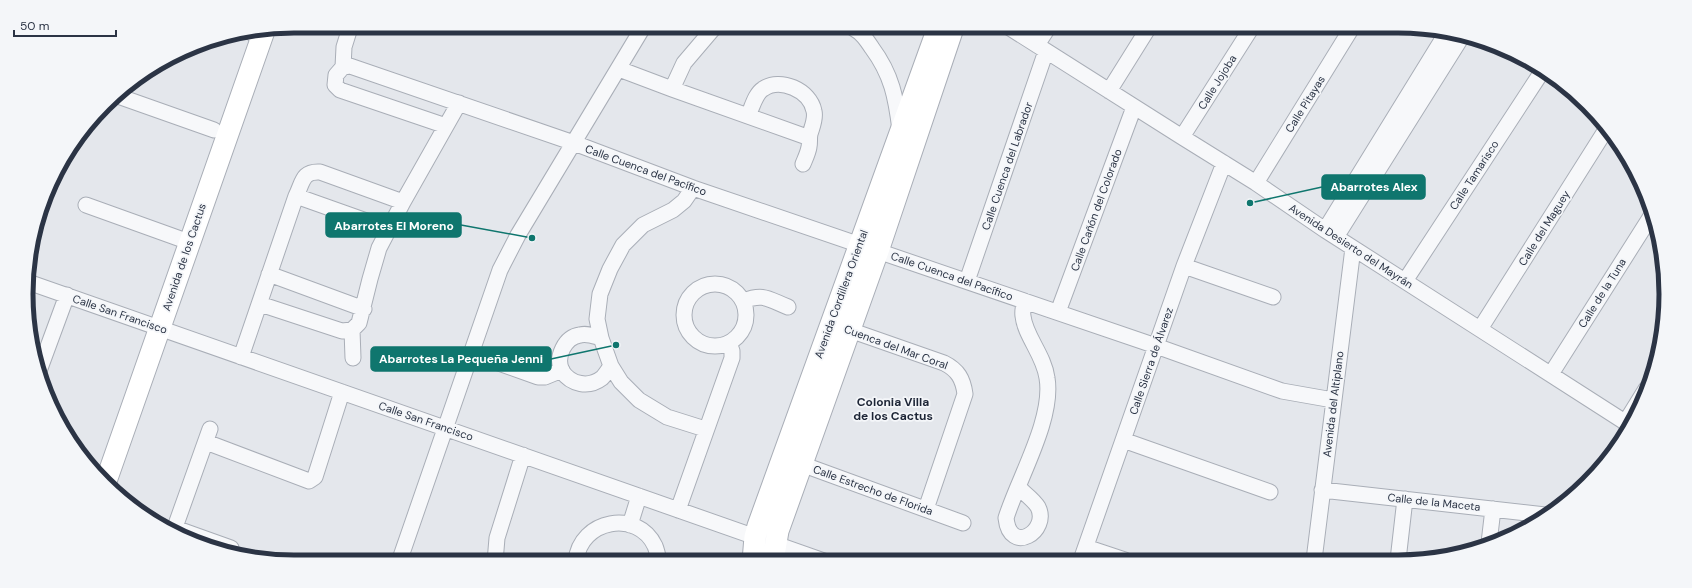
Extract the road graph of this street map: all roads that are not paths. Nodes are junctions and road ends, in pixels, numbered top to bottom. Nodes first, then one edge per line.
1 (348, 33) edge
2 (640, 33) edge
3 (710, 33) edge
4 (860, 33) edge
5 (936, 33) edge
6 (951, 33) edge
7 (1018, 33) edge
8 (1046, 33) edge
9 (1145, 33) edge
10 (1248, 33) edge
11 (1349, 33) edge
12 (253, 36) edge
13 (253, 36) edge
14 (1444, 37) edge
15 (1459, 40) edge
16 (1042, 48) junction
17 (342, 67) junction
18 (619, 69) junction
19 (1540, 75) edge
20 (672, 89) junction
21 (1109, 91) junction
22 (122, 98) edge
23 (459, 103) junction
24 (1134, 107) junction
25 (748, 116) junction
26 (446, 126) junction
27 (214, 130) junction
28 (900, 131) junction
29 (1604, 133) edge
30 (810, 134) junction
31 (1182, 137) junction
32 (574, 143) junction
33 (1224, 163) junction
34 (803, 164) dead end
35 (1256, 183) junction
36 (694, 188) junction
37 (296, 196) junction
38 (403, 202) junction
39 (86, 205) dead end
40 (1648, 220) edge
41 (389, 228) junction
42 (1331, 233) junction
43 (182, 239) junction
44 (859, 244) junction
45 (1353, 248) junction
46 (878, 251) junction
47 (1184, 266) junction
48 (269, 274) junction
49 (967, 281) junction
50 (1405, 281) junction
51 (34, 284) edge
52 (67, 295) junction
53 (1273, 297) dead end
54 (743, 301) junction
55 (1024, 301) junction
56 (260, 304) junction
57 (788, 307) dead end
58 (364, 309) junction
59 (1058, 312) junction
60 (831, 323) junction
61 (152, 326) junction
62 (1480, 329) junction
63 (352, 330) junction
64 (850, 330) junction
65 (601, 338) junction
66 (729, 343) junction
67 (1156, 346) junction
68 (241, 357) junction
69 (353, 358) dead end
70 (493, 361) dead end
71 (42, 362) edge
72 (611, 366) junction
73 (562, 370) junction
74 (1551, 374) junction
75 (342, 392) junction
76 (1333, 400) junction
77 (1625, 422) edge
78 (445, 428) junction
79 (706, 429) junction
80 (1123, 440) junction
81 (523, 456) junction
82 (782, 457) junction
83 (97, 464) edge
84 (802, 464) junction
85 (107, 477) edge
86 (1018, 487) dead end
87 (1322, 490) junction
88 (1270, 492) dead end
89 (639, 496) junction
90 (1405, 499) junction
91 (926, 509) junction
92 (1493, 509) junction
93 (678, 510) junction
94 (1538, 514) edge
95 (963, 523) dead end
96 (630, 525) junction
97 (175, 526) edge
98 (755, 537) junction
99 (1490, 538) edge
100 (774, 552) edge
101 (1083, 554) edge
102 (401, 555) edge
103 (495, 555) edge
104 (577, 555) edge
105 (657, 555) edge
106 (754, 555) edge
107 (791, 555) edge
108 (1315, 555) edge
109 (1399, 555) edge

1 - 17 street
2 - 18 street
3 - 20 street
4 - 28 street
5 - 28 street, Avenida Cordillera Oriental
6 - 46 street, Avenida Cordillera Oriental
7 - 16 street, Avenida Desierto del Mayrán
8 - 16 street, Calle Cuenca del Labrador
9 - 21 street
10 - 31 street, Calle Jojoba
11 - 35 street, Calle Pitayas
12 - 27 street, Avenida de los Cactus
13 - 43 street, Avenida de los Cactus
14 - 42 street
15 - 42 street
16 - 21 street, Avenida Desierto del Mayrán
16 - 49 street, Calle Cuenca del Labrador
17 - 23 street, Calle Cuenca del Pacífico
17 - 26 street
18 - 20 street
18 - 32 street
19 - 50 street, Calle Tamarisco
20 - 25 street
21 - 24 street, Avenida Desierto del Mayrán
22 - 27 street
23 - 26 street
23 - 32 street, Calle Cuenca del Pacífico
24 - 31 street, Avenida Desierto del Mayrán
24 - 59 street, Calle Cañón del Colorado
25 - 30 street
25 - 30 street
26 - 38 street
27 - 43 street, Avenida de los Cactus
28 - 44 street, Avenida Cordillera Oriental
29 - 62 street, Calle del Maguey
30 - 34 street
31 - 33 street, Avenida Desierto del Mayrán
32 - 36 street, Calle Cuenca del Pacífico
32 - 78 street
33 - 35 street, Avenida Desierto del Mayrán
33 - 47 street, Calle Sierra de Álvarez
35 - 42 street, Avenida Desierto del Mayrán
36 - 44 street, Calle Cuenca del Pacífico
36 - 65 street
37 - 38 street
37 - 41 street
37 - 48 street
38 - 41 street
39 - 43 street
40 - 74 street, Calle de la Tuna
41 - 58 street
42 - 45 street, Avenida Desierto del Mayrán
43 - 61 street, Avenida de los Cactus
44 - 46 street, Calle Cuenca del Pacífico
44 - 60 street, Avenida Cordillera Oriental
45 - 50 street, Avenida Desierto del Mayrán
45 - 76 street, Avenida del Altiplano
46 - 49 street, Calle Cuenca del Pacífico
46 - 64 street, Avenida Cordillera Oriental
47 - 53 street
47 - 67 street, Calle Sierra de Álvarez
48 - 56 street
48 - 58 street
49 - 55 street, Calle Cuenca del Pacífico
50 - 62 street, Avenida Desierto del Mayrán
51 - 52 street, Calle San Francisco
52 - 61 street, Calle San Francisco
52 - 71 street
54 - 57 street
54 - 66 street
54 - 66 street
55 - 59 street, Calle Cuenca del Pacífico
55 - 86 street
56 - 63 street
56 - 68 street
58 - 63 street
59 - 67 street, Calle Cuenca del Pacífico
60 - 64 street, Cuenca del Mar Coral
60 - 82 street, Avenida Cordillera Oriental
61 - 68 street, Calle San Francisco
61 - 83 street, Avenida de los Cactus
61 - 85 street, Avenida de los Cactus
62 - 74 street, Avenida Desierto del Mayrán
63 - 69 street
64 - 84 street, Avenida Cordillera Oriental
64 - 91 street, Cuenca del Mar Coral
65 - 72 street
65 - 73 street
66 - 79 street
67 - 76 street, Calle Cuenca del Pacífico
67 - 80 street, Calle Sierra de Álvarez
68 - 75 street, Calle San Francisco
70 - 73 street
72 - 73 street
72 - 79 street
74 - 77 street, Avenida Desierto del Mayrán
75 - 78 street, Calle San Francisco
75 - 97 street
76 - 87 street, Avenida del Altiplano
78 - 81 street, Calle San Francisco
78 - 102 street
79 - 93 street
80 - 88 street
80 - 101 street, Calle Sierra de Álvarez
81 - 89 street, Calle San Francisco
81 - 103 street
82 - 84 street, Calle Estrecho de Florida
82 - 98 street, Avenida Cordillera Oriental
84 - 91 street, Calle Estrecho de Florida
84 - 100 street, Avenida Cordillera Oriental
87 - 90 street, Calle de la Maceta
87 - 108 street, Avenida del Altiplano
89 - 93 street, Calle San Francisco
89 - 96 street
90 - 92 street, Calle de la Maceta
90 - 109 street
91 - 95 street, Calle Estrecho de Florida
92 - 94 street, Calle de la Maceta
92 - 99 street
93 - 98 street, Calle San Francisco
96 - 104 street
96 - 105 street
98 - 100 street, Calle San Francisco
98 - 106 street, Avenida Cordillera Oriental
100 - 107 street, Calle San Francisco

